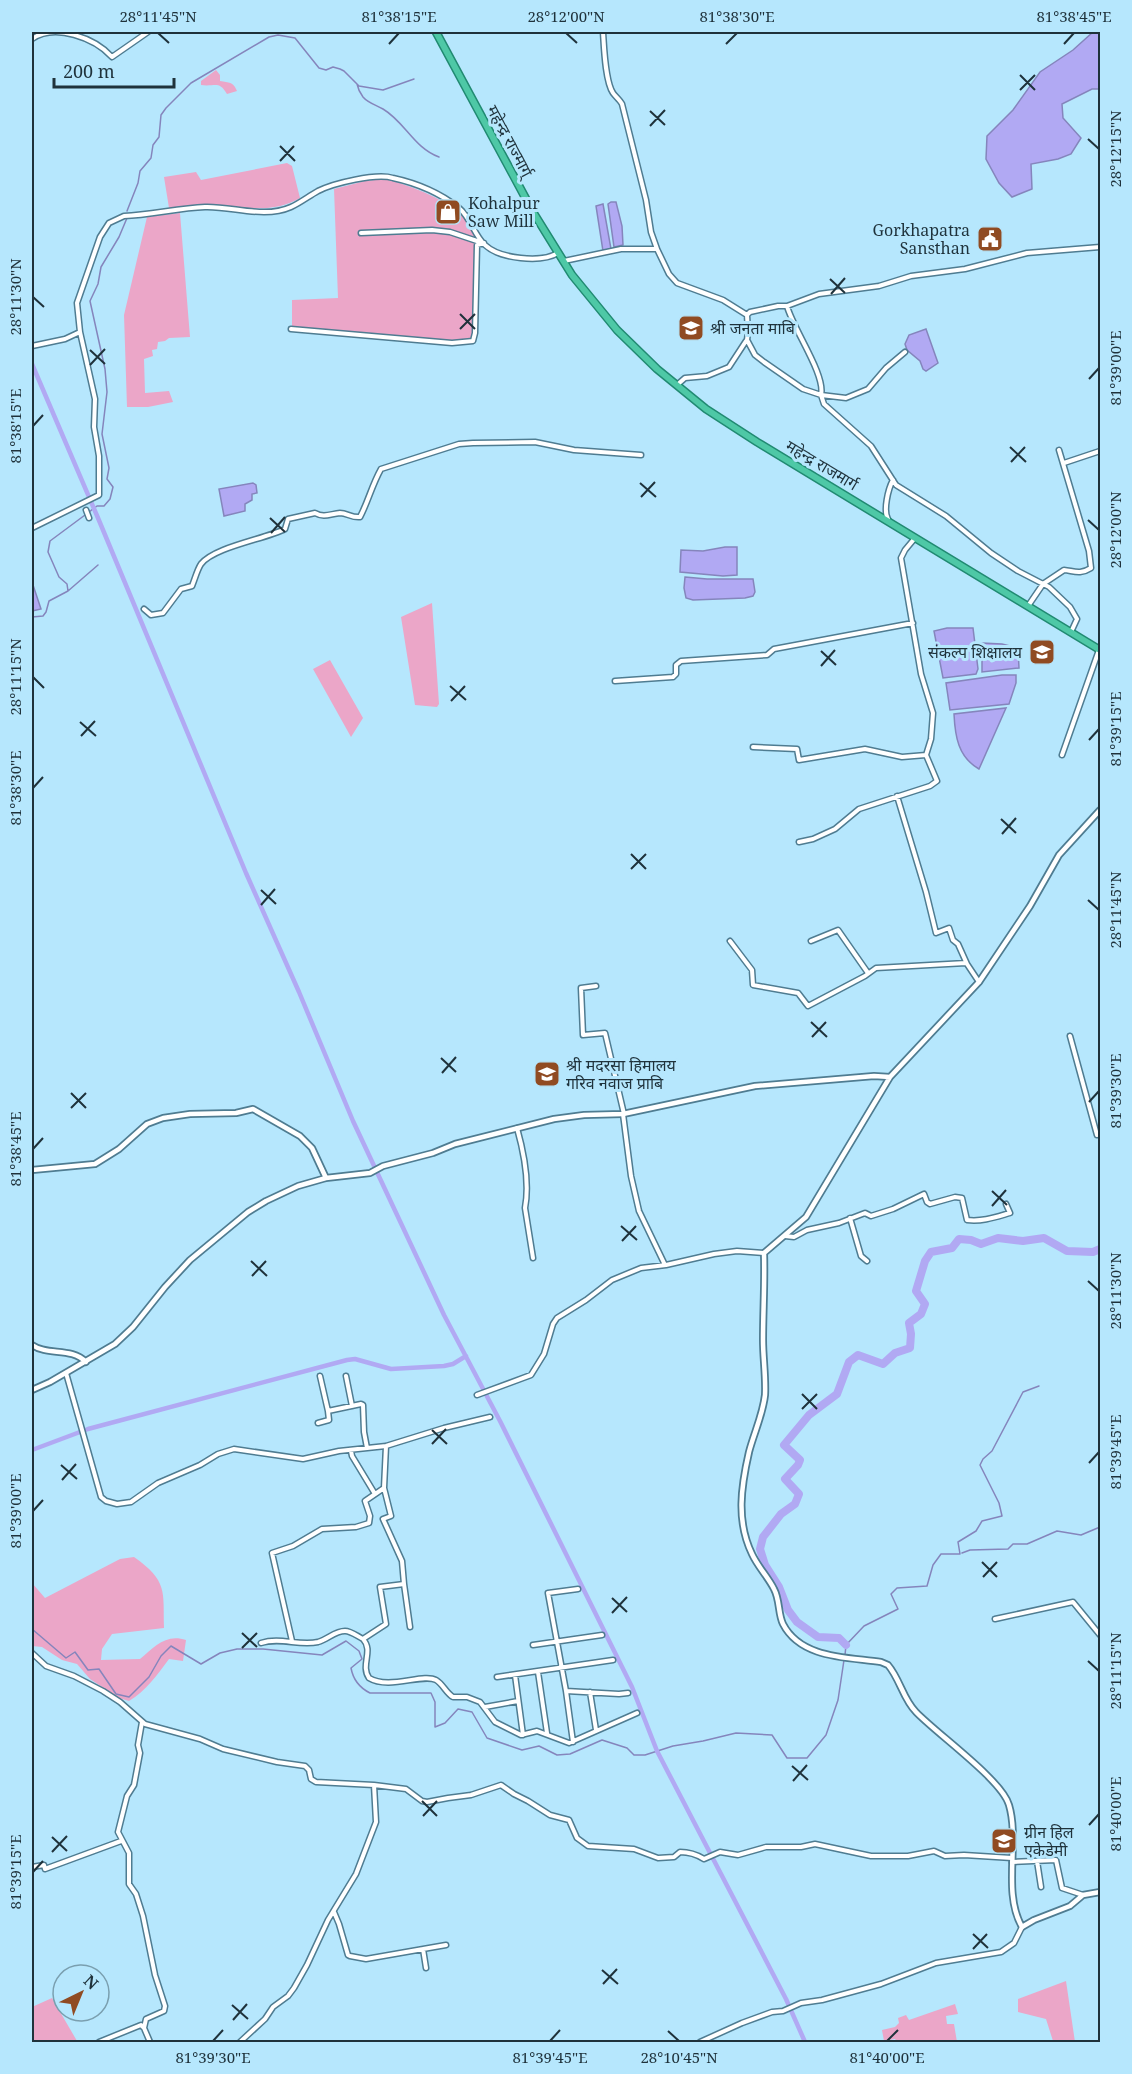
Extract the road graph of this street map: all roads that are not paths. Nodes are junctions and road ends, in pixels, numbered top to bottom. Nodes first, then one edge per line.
1 (148, 32) edge
2 (436, 32) edge
3 (603, 32) edge
4 (32, 39) edge
5 (361, 233) dead end
6 (484, 243) junction
7 (1101, 247) edge
8 (657, 249) junction
9 (558, 253) junction
10 (563, 261) junction
11 (787, 306) junction
12 (747, 315) junction
13 (291, 329) dead end
14 (80, 332) junction
15 (747, 340) junction
16 (34, 345) edge
17 (905, 352) dead end
18 (676, 385) junction
19 (821, 395) junction
20 (1059, 450) dead end
21 (1101, 451) edge
22 (641, 455) dead end
23 (1064, 463) junction
24 (893, 480) junction
25 (86, 510) dead end
26 (89, 518) dead end
27 (889, 522) junction
28 (32, 528) edge
29 (915, 537) junction
30 (1043, 584) junction
31 (1028, 606) junction
32 (144, 609) dead end
33 (913, 622) junction
34 (1071, 632) junction
35 (1100, 650) edge
36 (615, 681) dead end
37 (753, 747) dead end
38 (926, 755) junction
39 (1062, 755) dead end
40 (897, 796) junction
41 (1101, 810) edge
42 (799, 842) dead end
43 (730, 941) dead end
44 (812, 941) dead end
45 (966, 963) junction
46 (868, 974) junction
47 (979, 982) junction
48 (596, 986) dead end
49 (1070, 1036) dead end
50 (890, 1077) junction
51 (623, 1114) junction
52 (517, 1128) junction
53 (1097, 1136) dead end
54 (32, 1170) edge
55 (326, 1178) junction
56 (1006, 1204) dead end
57 (850, 1218) junction
58 (785, 1236) junction
59 (764, 1253) junction
60 (533, 1258) dead end
61 (867, 1261) dead end
62 (665, 1265) junction
63 (32, 1345) edge
64 (86, 1362) junction
65 (66, 1373) junction
66 (320, 1376) dead end
67 (346, 1376) dead end
68 (32, 1390) edge
69 (479, 1395) dead end
70 (352, 1406) junction
71 (328, 1411) junction
72 (490, 1418) dead end
73 (318, 1423) dead end
74 (386, 1446) junction
75 (367, 1448) junction
76 (351, 1450) junction
77 (384, 1488) junction
78 (375, 1494) junction
79 (404, 1584) junction
80 (578, 1589) dead end
81 (995, 1619) dead end
82 (410, 1627) dead end
83 (602, 1635) dead end
84 (1101, 1635) edge
85 (363, 1639) junction
86 (292, 1641) junction
87 (261, 1643) dead end
88 (557, 1643) junction
89 (533, 1645) dead end
90 (32, 1653) edge
91 (613, 1660) dead end
92 (562, 1668) junction
93 (538, 1672) junction
94 (515, 1675) junction
95 (497, 1677) dead end
96 (566, 1691) junction
97 (590, 1692) junction
98 (628, 1693) dead end
99 (518, 1701) junction
100 (485, 1707) junction
101 (637, 1713) dead end
102 (142, 1722) junction
103 (596, 1730) junction
104 (547, 1734) junction
105 (523, 1735) junction
106 (573, 1742) junction
107 (374, 1785) junction
108 (121, 1841) junction
109 (1012, 1860) junction
110 (1036, 1861) junction
111 (32, 1867) edge
112 (1041, 1887) dead end
113 (1101, 1892) edge
114 (1083, 1895) junction
115 (333, 1912) junction
116 (1022, 1928) junction
117 (446, 1945) dead end
118 (423, 1949) junction
119 (426, 1968) dead end
120 (144, 2028) junction
121 (99, 2043) edge
122 (150, 2043) edge
123 (240, 2043) edge
124 (700, 2043) edge

1 - 4 street
2 - 9 highway, महेन्द्र राज्मार्ग्
3 - 8 street
5 - 6 street
6 - 9 street
6 - 13 street
6 - 14 street
7 - 11 street
8 - 10 street
8 - 12 street
9 - 10 highway, महेन्द्र राज्मार्ग्
10 - 18 highway, महेन्द्र राजमार्ग
11 - 12 street
11 - 19 street
12 - 15 street
14 - 16 street
14 - 28 street
15 - 18 street
15 - 19 street
17 - 19 street
18 - 27 highway, महेन्द्र राजमार्ग
19 - 24 street
20 - 23 street
21 - 23 street
22 - 32 street
23 - 30 street
24 - 27 street
24 - 30 street
25 - 26 street
27 - 29 highway, महेन्द्र राजमार्ग
29 - 31 highway, महेन्द्र राजमार्ग
29 - 33 street
30 - 31 street
30 - 34 street
31 - 34 highway, महेन्द्र राजमार्ग
33 - 36 street
33 - 38 street
34 - 35 highway, महेन्द्र राजमार्ग
35 - 39 street
37 - 38 street
38 - 40 street
40 - 42 street
40 - 45 street
41 - 47 street
43 - 46 street
44 - 46 street
45 - 46 street
45 - 47 street
47 - 50 street
48 - 51 street
49 - 53 street
50 - 51 street
50 - 58 street
51 - 52 street
51 - 62 street
52 - 55 street
52 - 60 street
54 - 55 street
55 - 64 street
56 - 57 street
57 - 58 street
57 - 61 street
58 - 59 street
59 - 62 street
59 - 109 street
62 - 69 street
63 - 64 street
64 - 65 street
65 - 68 street
65 - 76 street
66 - 71 street
67 - 70 street
70 - 71 street
70 - 75 street
71 - 73 street
72 - 74 street
74 - 75 street
74 - 77 street
75 - 76 street
76 - 78 street
77 - 78 street
77 - 79 street
78 - 86 street
79 - 82 street
79 - 85 street
80 - 88 street
81 - 84 street
83 - 88 street
85 - 86 street
85 - 100 street
86 - 87 street
88 - 89 street
88 - 92 street
90 - 102 street
91 - 92 street
92 - 93 street
92 - 96 street
93 - 94 street
93 - 104 street
94 - 95 street
94 - 99 street
96 - 97 street
96 - 106 street
97 - 98 street
97 - 103 street
99 - 100 street
99 - 105 street
100 - 105 street
101 - 103 street
102 - 107 street
102 - 108 street
103 - 106 street
104 - 105 street
104 - 106 street
107 - 109 street
107 - 115 street
108 - 111 street
108 - 120 street
109 - 110 street
109 - 116 street
110 - 112 street
110 - 114 street
113 - 114 street
114 - 116 street
115 - 118 street
115 - 123 street
116 - 124 street
117 - 118 street
118 - 119 street
120 - 121 street
120 - 122 street

